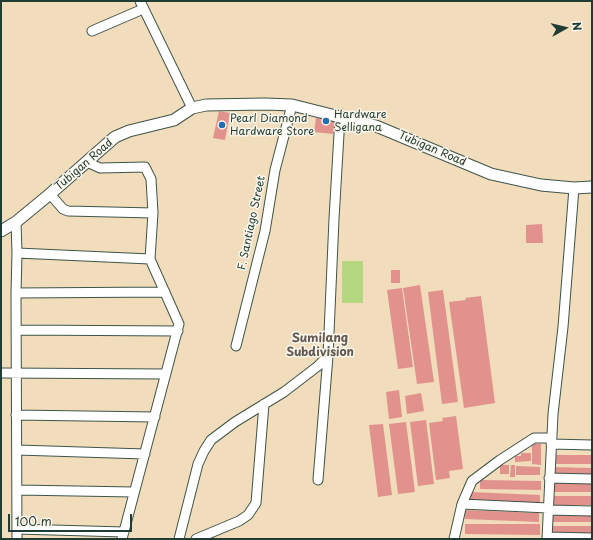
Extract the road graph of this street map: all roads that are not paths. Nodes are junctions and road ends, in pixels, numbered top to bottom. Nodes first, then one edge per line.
1 (142, 5) edge
2 (92, 31) dead end
3 (292, 105) junction
4 (192, 108) junction
5 (340, 117) junction
6 (87, 162) junction
7 (574, 188) junction
8 (592, 188) edge
9 (50, 194) junction
10 (152, 213) junction
11 (16, 222) junction
12 (1, 231) edge
13 (17, 253) junction
14 (150, 259) junction
15 (165, 292) junction
16 (16, 293) junction
17 (16, 330) junction
18 (178, 331) junction
19 (236, 346) dead end
20 (328, 356) junction
21 (1, 373) edge
22 (16, 373) junction
23 (166, 374) junction
24 (264, 404) junction
25 (16, 415) junction
26 (155, 417) junction
27 (551, 441) junction
28 (592, 445) edge
29 (17, 450) junction
30 (145, 454) junction
31 (549, 478) junction
32 (592, 479) edge
33 (318, 480) dead end
34 (17, 490) junction
35 (134, 492) junction
36 (462, 504) junction
37 (548, 509) junction
38 (592, 511) edge
39 (17, 529) junction
40 (123, 535) edge
41 (547, 538) edge
42 (592, 538) edge
43 (17, 539) edge
44 (179, 539) edge
45 (196, 539) edge
46 (454, 539) edge

1 - 2 street
1 - 4 street
3 - 4 street, Tubigan Road
3 - 5 street, Tubigan Road
3 - 19 street, F. Santiago Street
4 - 6 street, Tubigan Road
5 - 7 street, Tubigan Road
5 - 20 street
6 - 9 street, Tubigan Road
6 - 10 street
7 - 8 street, Tubigan Road
7 - 27 street
9 - 10 street
9 - 11 street, Tubigan Road
10 - 14 street
11 - 12 street, Tubigan Road
11 - 13 street
13 - 14 street
13 - 16 street
14 - 15 street
15 - 16 street
15 - 18 street
16 - 17 street
17 - 18 street
17 - 22 street
18 - 23 street
20 - 24 street
20 - 33 street
21 - 22 street
22 - 23 street
22 - 25 street
23 - 26 street
24 - 44 street
24 - 45 street
25 - 26 street
25 - 29 street
26 - 30 street
27 - 28 street
27 - 31 street
27 - 36 street
29 - 30 street
29 - 34 street
30 - 35 street
31 - 32 street
31 - 37 street
34 - 35 street
34 - 39 street
35 - 40 street
36 - 37 street
36 - 46 street
37 - 38 street
37 - 41 street
39 - 40 street
39 - 43 street
41 - 42 street

